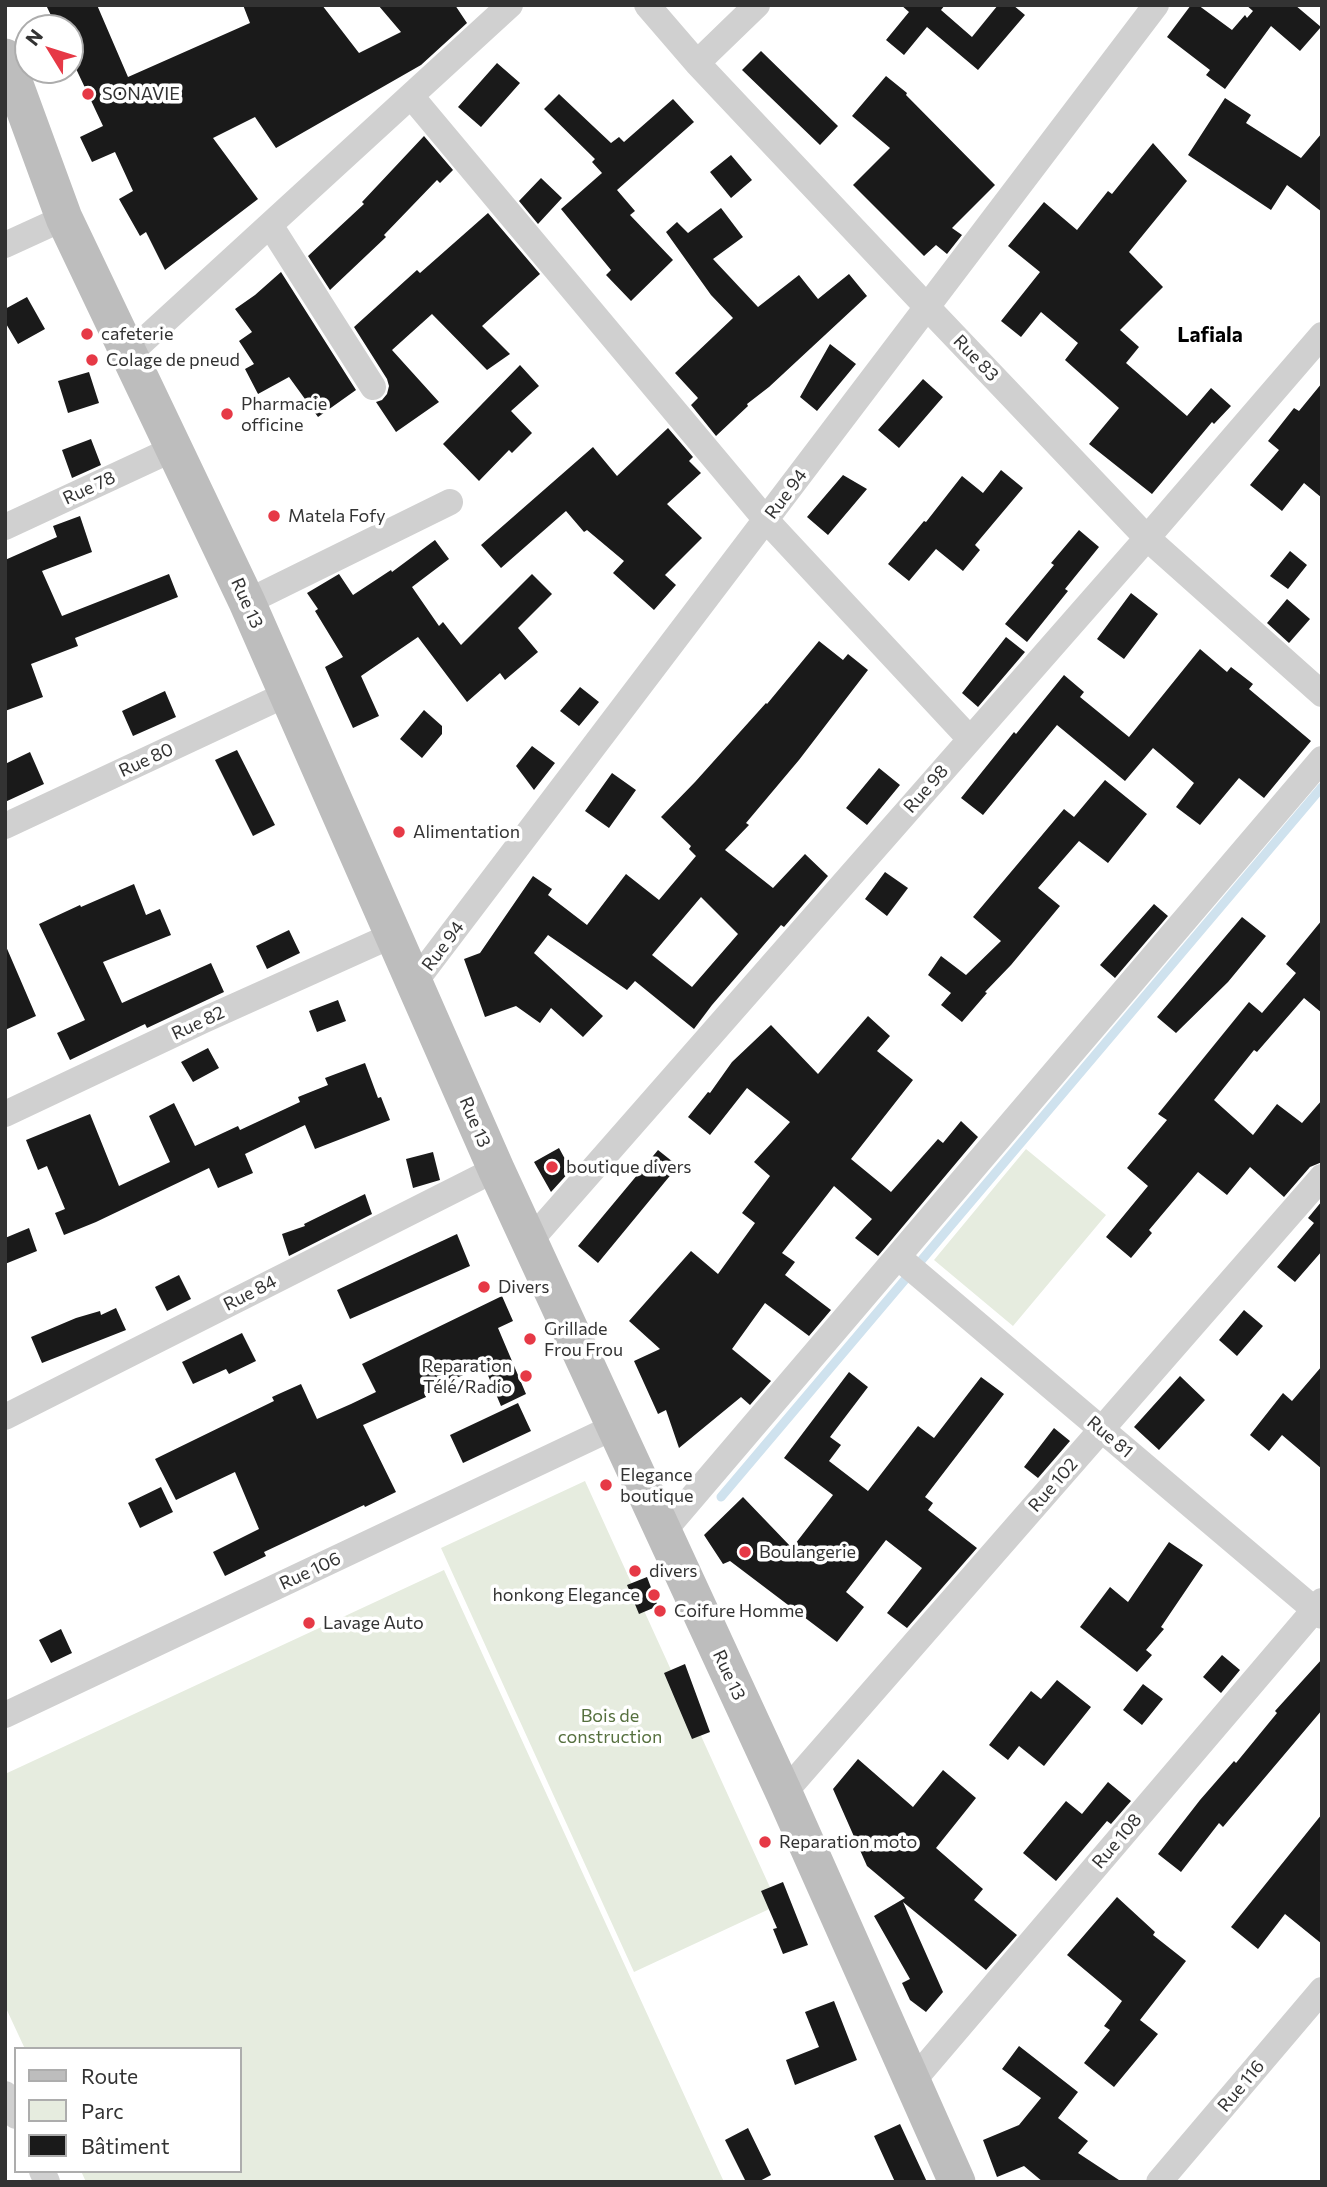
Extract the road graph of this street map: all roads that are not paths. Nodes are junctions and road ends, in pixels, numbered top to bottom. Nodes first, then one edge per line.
1 (510, 5) edge
2 (647, 5) edge
3 (757, 5) edge
4 (1156, 5) edge
5 (5, 57) edge
6 (697, 63) junction
7 (411, 96) junction
8 (64, 218) junction
9 (270, 225) junction
10 (5, 245) edge
11 (927, 307) junction
12 (1322, 335) edge
13 (130, 353) junction
14 (373, 387) dead end
15 (173, 449) junction
16 (450, 502) dead end
17 (766, 520) junction
18 (5, 527) edge
19 (1147, 538) junction
20 (247, 602) junction
21 (287, 694) junction
22 (1322, 694) edge
23 (970, 739) junction
24 (1322, 759) edge
25 (5, 826) edge
26 (393, 935) junction
27 (415, 982) junction
28 (5, 1114) edge
29 (496, 1169) junction
30 (1322, 1177) edge
31 (529, 1242) junction
32 (898, 1257) junction
33 (5, 1417) edge
34 (614, 1427) junction
35 (1102, 1430) junction
36 (662, 1533) junction
37 (1319, 1609) edge
38 (5, 1715) edge
39 (784, 1793) junction
40 (1322, 1990) edge
41 (912, 2082) junction
42 (5, 2094) edge
43 (14, 2112) edge
44 (957, 2182) edge
45 (1159, 2182) edge

1 - 7 street
2 - 6 street, Rue 83
3 - 6 street
4 - 11 street, Rue 94
5 - 8 street, Rue 13
6 - 11 street, Rue 83
7 - 9 street
7 - 17 street
8 - 10 street
8 - 13 street, Rue 13
9 - 13 street
9 - 14 street
11 - 17 street, Rue 94
11 - 19 street, Rue 83
12 - 19 street, Rue 98
13 - 15 street, Rue 13
15 - 18 street, Rue 78
15 - 20 street, Rue 13
16 - 20 street
17 - 23 street
17 - 27 street, Rue 94
19 - 22 street, Rue 83
19 - 23 street, Rue 98
20 - 21 street, Rue 13
21 - 25 street, Rue 80
21 - 26 street, Rue 13
23 - 31 street, Rue 98
24 - 32 street
26 - 27 street, Rue 13
26 - 28 street, Rue 82
27 - 29 street, Rue 13
29 - 31 street, Rue 13
29 - 33 street, Rue 84
30 - 35 street, Rue 102
31 - 34 street, Rue 13
32 - 35 street, Rue 81
32 - 36 street
34 - 36 street, Rue 13
34 - 38 street, Rue 106
35 - 37 street, Rue 81
35 - 39 street, Rue 102
36 - 39 street, Rue 13
37 - 41 street, Rue 108
39 - 41 street, Rue 13
40 - 45 street, Rue 116
41 - 44 street, Rue 13
42 - 43 street

